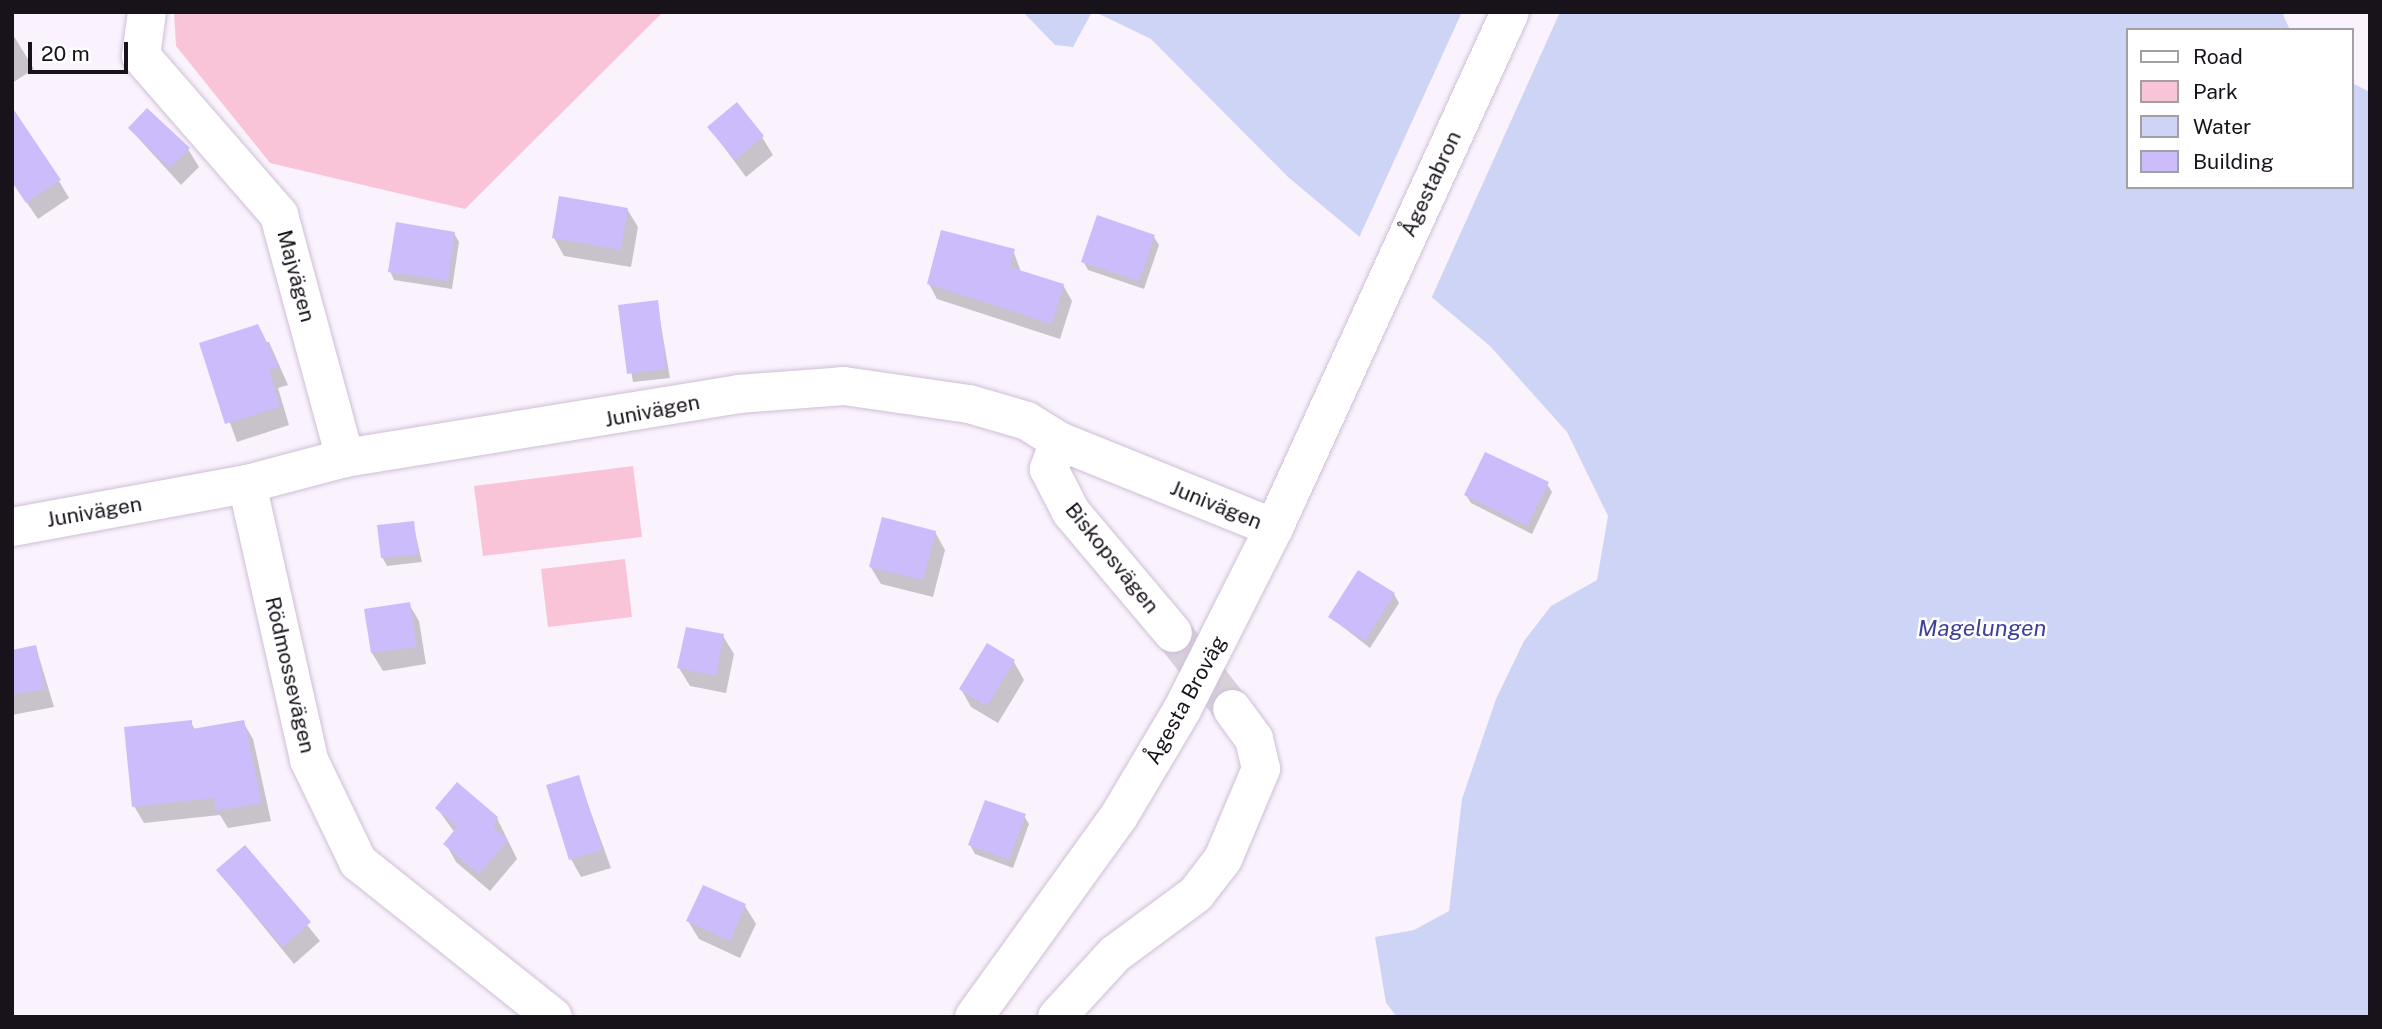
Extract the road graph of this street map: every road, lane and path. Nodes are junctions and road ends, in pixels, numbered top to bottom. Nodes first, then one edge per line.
1 (147, 12) edge
2 (1510, 12) edge
3 (1352, 356) joint
4 (1059, 441) junction
5 (345, 458) junction
6 (247, 484) junction
7 (12, 527) edge
8 (1274, 528) junction
9 (1173, 633) tunnel mouth
10 (1232, 709) tunnel mouth
11 (553, 1017) edge
12 (974, 1017) edge
13 (1057, 1017) edge

1 - 5 street, Majvägen
2 - 3 street, Ågestabron
3 - 8 street, Ågesta Broväg
4 - 5 street, Junivägen
4 - 8 street, Junivägen
4 - 9 street, Biskopsvägen
5 - 6 street, Junivägen
6 - 7 street, Junivägen
6 - 11 street, Rödmossevägen
8 - 12 street, Ågesta Broväg
10 - 13 street

